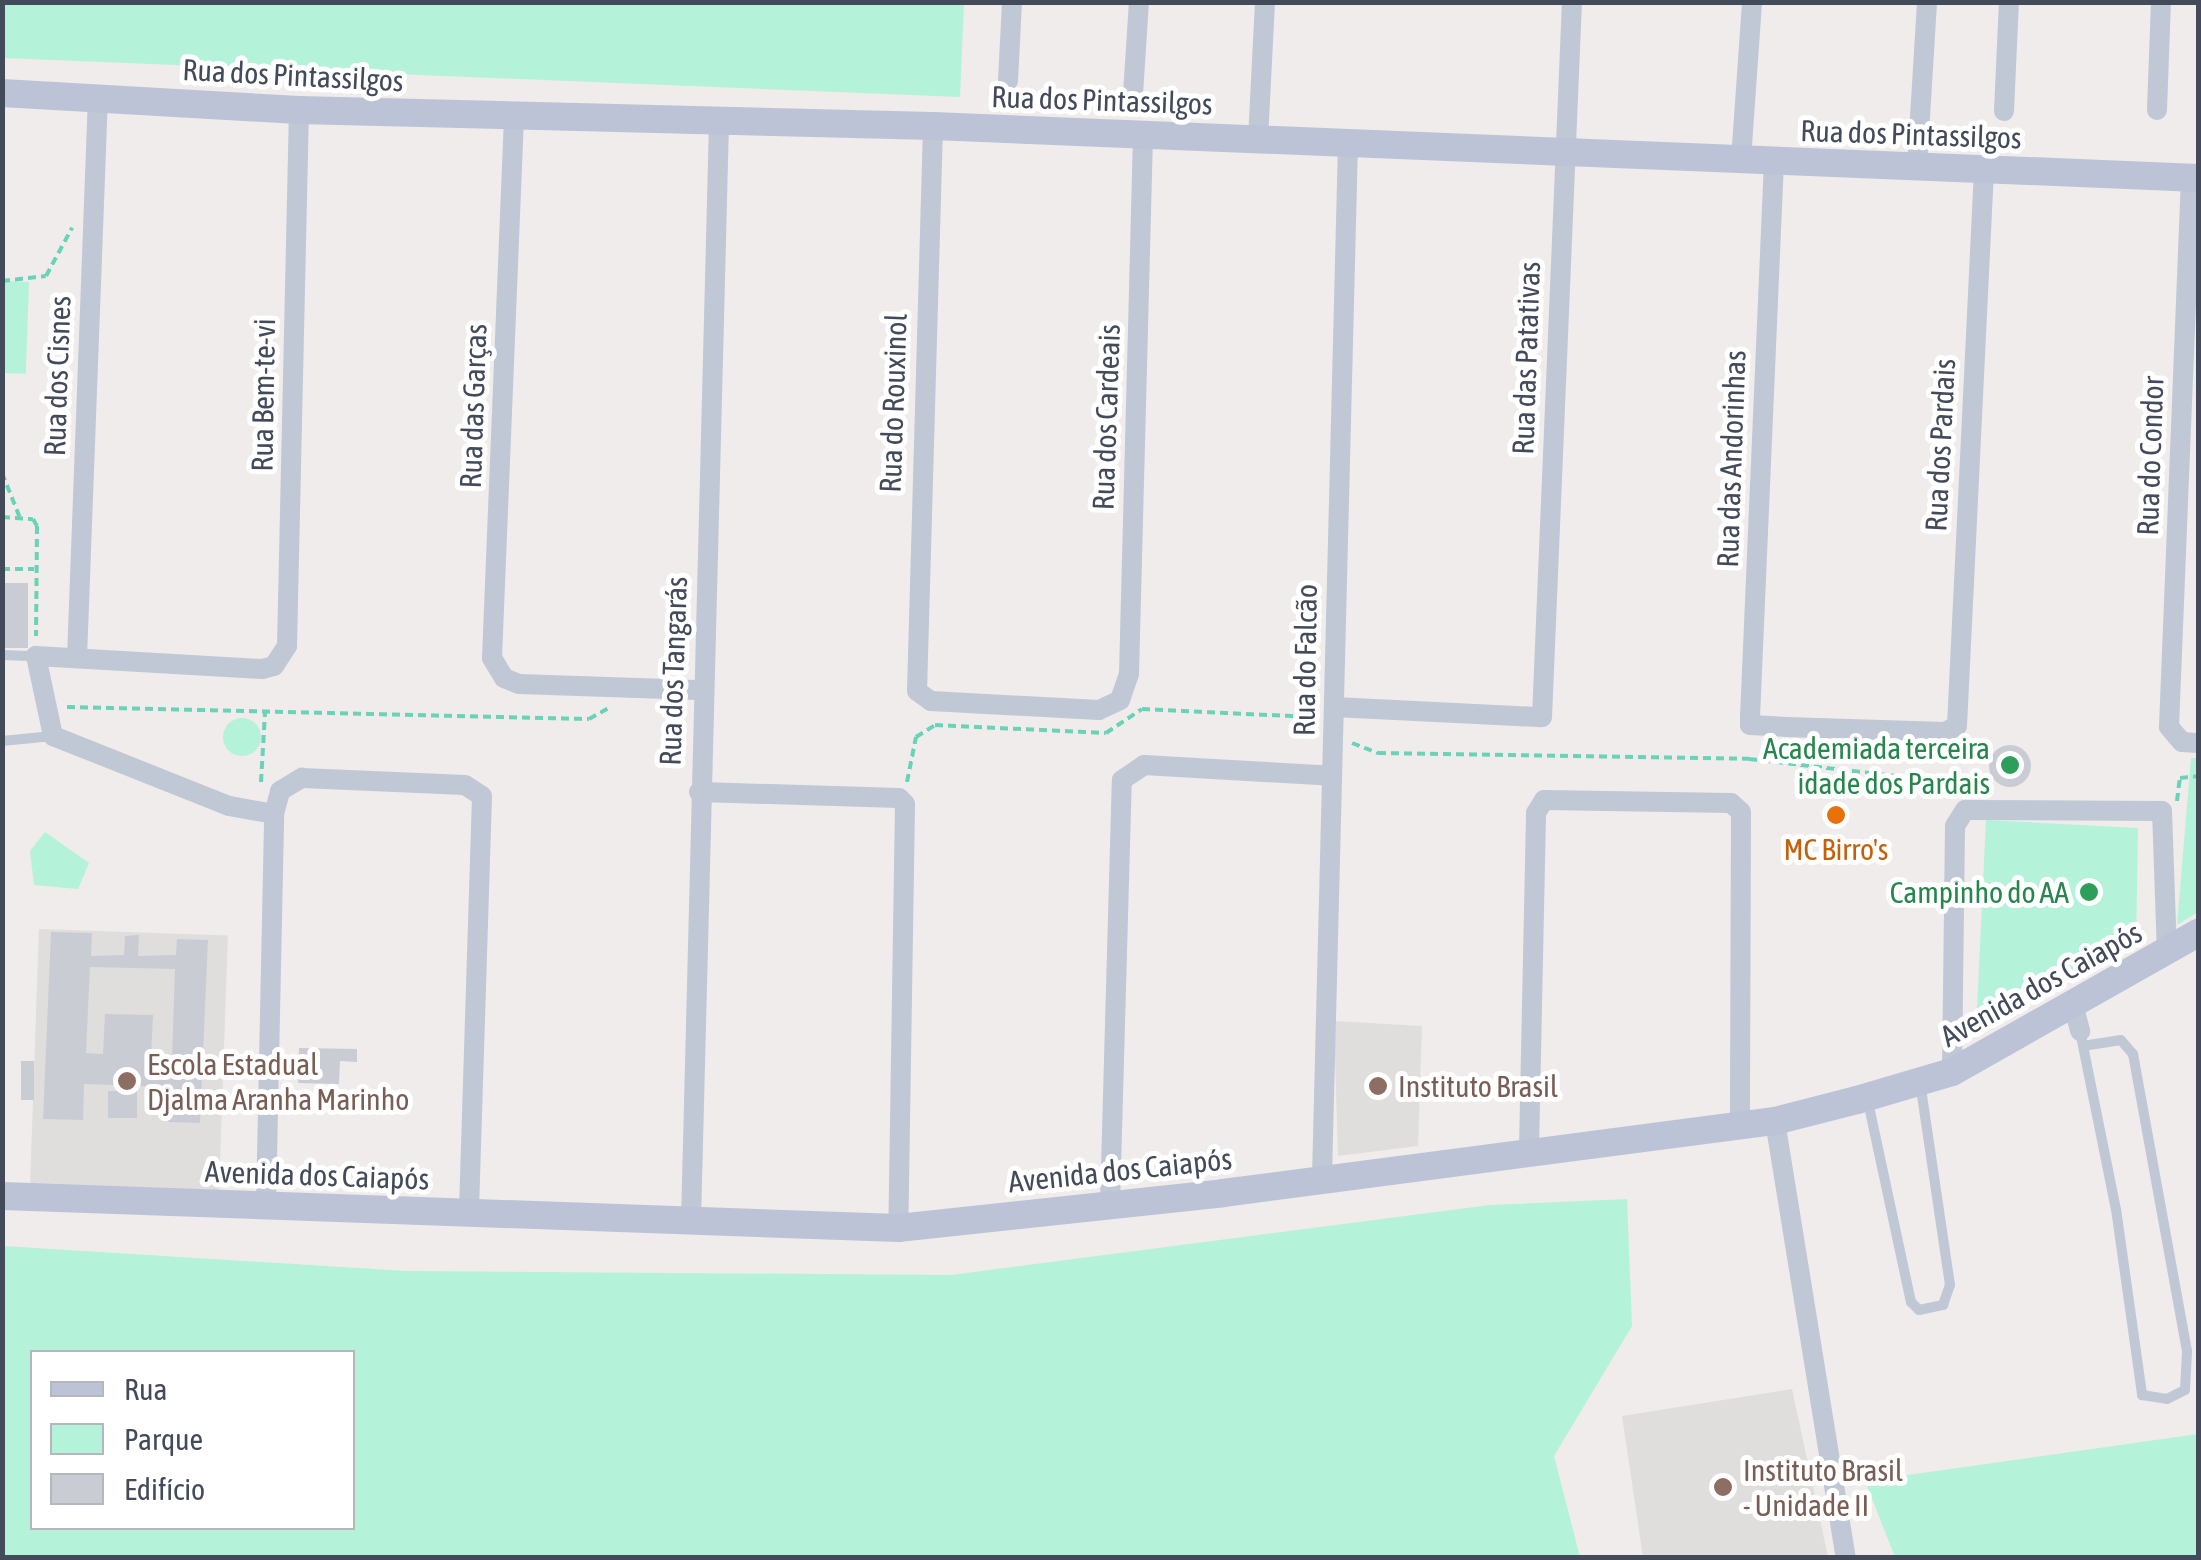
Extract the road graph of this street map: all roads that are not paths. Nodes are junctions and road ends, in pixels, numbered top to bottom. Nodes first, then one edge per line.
1 (1012, 2) edge
2 (1139, 2) edge
3 (1265, 2) edge
4 (1572, 2) edge
5 (1752, 2) edge
6 (1927, 2) edge
7 (2009, 2) edge
8 (2161, 2) edge
9 (1008, 81) dead end
10 (2, 93) edge
11 (1133, 94) dead end
12 (98, 97) junction
13 (299, 110) junction
14 (2157, 110) dead end
15 (2004, 111) dead end
16 (514, 117) junction
17 (720, 122) junction
18 (932, 126) junction
19 (1143, 134) junction
20 (1258, 140) junction
21 (1348, 144) junction
22 (1564, 151) junction
23 (1741, 160) junction
24 (1774, 161) junction
25 (1917, 166) junction
26 (1984, 169) junction
27 (2195, 178) edge
28 (2, 655) edge
29 (36, 656) junction
30 (77, 658) junction
31 (704, 690) junction
32 (1120, 700) joint
33 (1327, 723) junction
34 (1957, 724) joint
35 (53, 736) junction
36 (2, 741) edge
37 (2198, 743) edge
38 (1332, 776) junction
39 (699, 792) junction
40 (267, 813) junction
41 (2198, 933) edge
42 (2167, 952) junction
43 (2079, 1028) junction
44 (1952, 1072) junction
45 (1920, 1081) junction
46 (1867, 1097) junction
47 (1774, 1121) junction
48 (1740, 1126) junction
49 (1529, 1149) junction
50 (1322, 1177) junction
51 (2, 1196) edge
52 (1110, 1203) junction
53 (266, 1205) junction
54 (469, 1213) junction
55 (690, 1221) junction
56 (898, 1228) junction
57 (1846, 1558) edge

1 - 9 street
2 - 11 street
3 - 20 street
4 - 22 street, Rua das Patativas
5 - 23 street
6 - 25 street
7 - 15 street
8 - 14 street
10 - 12 main road, Rua dos Pintassilgos
12 - 13 main road, Rua dos Pintassilgos
12 - 30 street, Rua dos Cisnes
13 - 16 main road, Rua dos Pintassilgos
13 - 30 street, Rua Bem-te-vi
16 - 17 main road, Rua dos Pintassilgos
16 - 31 street, Rua das Garças
17 - 18 main road, Rua dos Pintassilgos
17 - 31 street, Rua dos Tangarás
18 - 19 main road, Rua dos Pintassilgos
18 - 32 street, Rua do Rouxinol
19 - 20 main road, Rua dos Pintassilgos
19 - 32 street, Rua dos Cardeais
20 - 21 main road, Rua dos Pintassilgos
21 - 22 main road, Rua dos Pintassilgos
21 - 33 street, Rua do Falcão
22 - 23 main road, Rua dos Pintassilgos
22 - 33 street, Rua das Patativas
23 - 24 main road, Rua dos Pintassilgos
24 - 25 main road, Rua dos Pintassilgos
24 - 34 street, Rua das Andorinhas
25 - 26 main road, Rua dos Pintassilgos
26 - 27 main road, Rua dos Pintassilgos
26 - 34 street, Rua dos Pardais
27 - 37 street, Rua do Condor
28 - 29 lane
29 - 30 street
29 - 35 street
31 - 39 street, Rua dos Tangarás
33 - 38 street, Rua do Falcão
35 - 36 lane
35 - 40 street
38 - 50 street, Rua do Falcão
38 - 52 street
39 - 55 street, Rua dos Tangarás
39 - 56 street
40 - 53 street
40 - 54 street
41 - 42 main road, Avenida dos Caiapós
42 - 43 main road, Avenida dos Caiapós
42 - 44 street
43 - 43 lane
43 - 44 main road, Avenida dos Caiapós
44 - 45 main road, Avenida dos Caiapós
45 - 46 main road, Avenida dos Caiapós
45 - 46 lane
46 - 47 main road, Avenida dos Caiapós
47 - 48 main road, Avenida dos Caiapós
47 - 57 street
48 - 49 main road, Avenida dos Caiapós
48 - 49 street
49 - 50 main road, Avenida dos Caiapós
50 - 52 main road, Avenida dos Caiapós
51 - 53 main road, Avenida dos Caiapós
52 - 56 main road, Avenida dos Caiapós
53 - 54 main road, Avenida dos Caiapós
54 - 55 main road, Avenida dos Caiapós
55 - 56 main road, Avenida dos Caiapós

